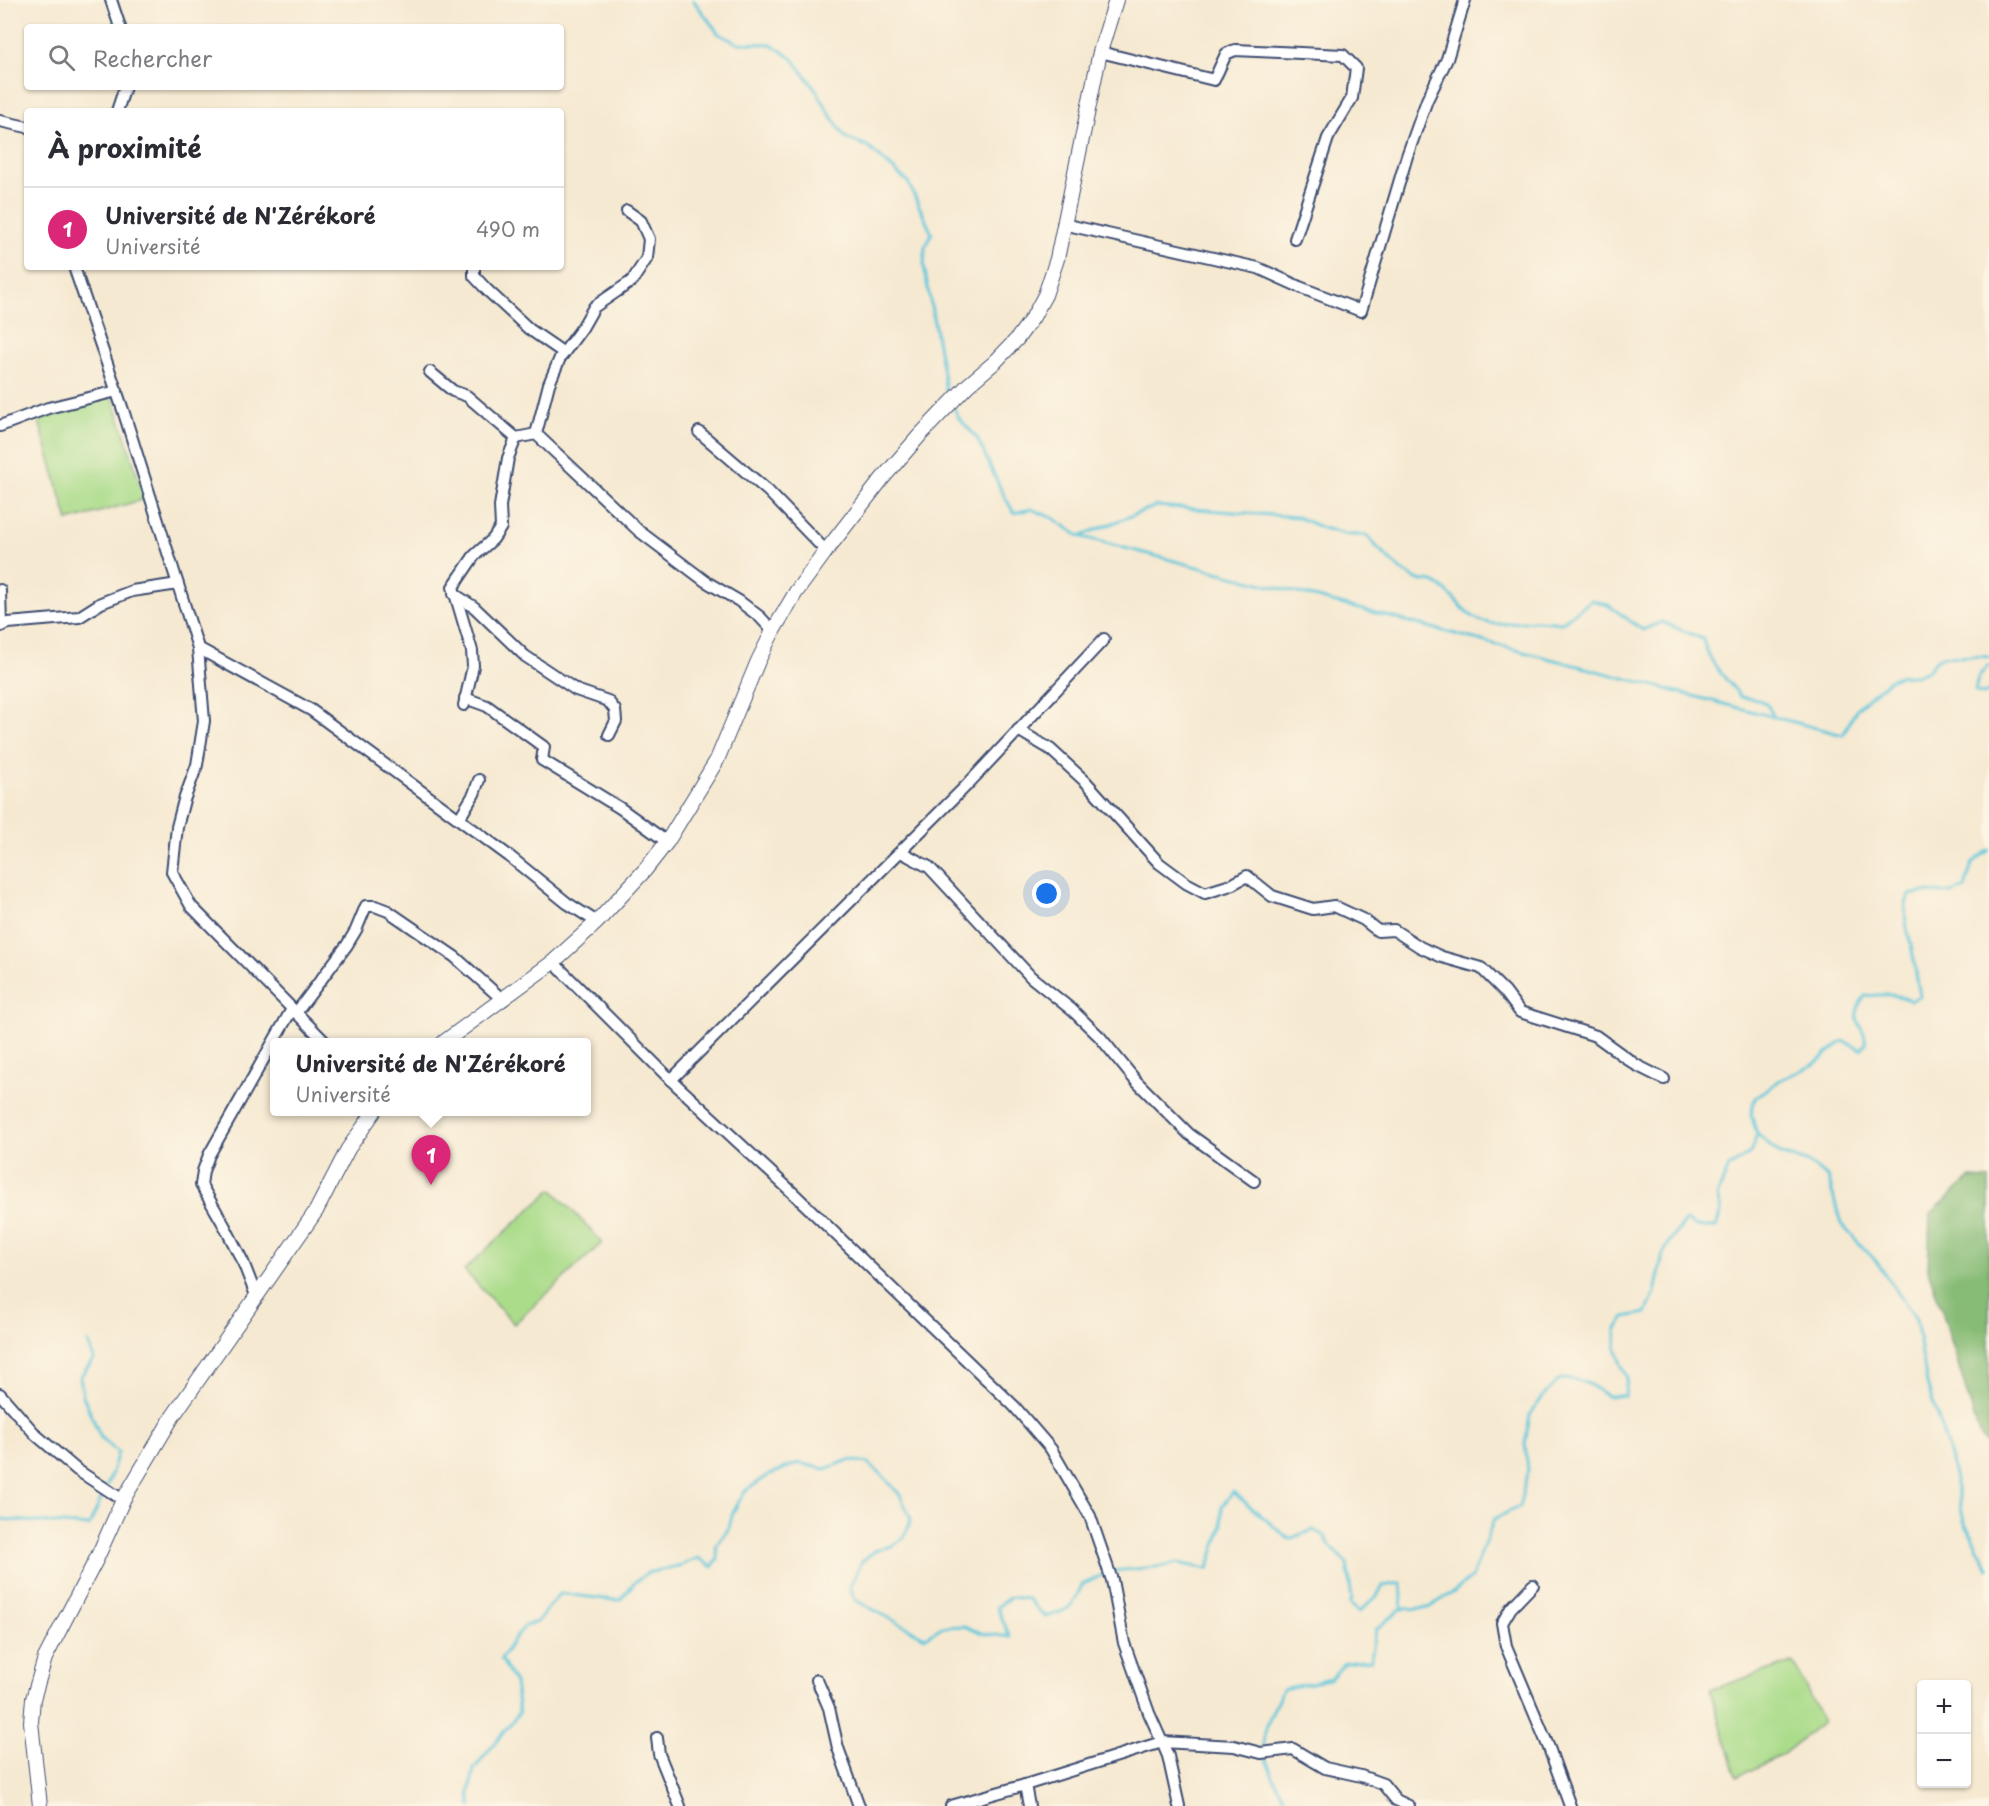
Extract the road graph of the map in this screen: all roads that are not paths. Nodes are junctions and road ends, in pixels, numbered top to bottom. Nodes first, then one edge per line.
1 (111, 0) edge
2 (1116, 0) edge
3 (1465, 0) edge
4 (119, 24) edge
5 (1100, 52) junction
6 (124, 90) edge
7 (118, 108) edge
8 (0, 121) edge
9 (24, 126) edge
10 (627, 211) dead end
11 (1064, 224) junction
12 (1295, 239) dead end
13 (75, 270) edge
14 (474, 270) edge
15 (564, 353) junction
16 (430, 372) dead end
17 (117, 391) junction
18 (0, 426) edge
19 (699, 432) dead end
20 (536, 434) junction
21 (516, 438) junction
22 (826, 551) junction
23 (178, 584) junction
24 (0, 590) edge
25 (454, 594) junction
26 (0, 626) edge
27 (773, 631) junction
28 (1104, 639) dead end
29 (198, 648) junction
30 (1018, 730) junction
31 (609, 735) dead end
32 (479, 780) dead end
33 (459, 819) junction
34 (667, 842) junction
35 (901, 852) junction
36 (597, 922) junction
37 (553, 962) junction
38 (503, 1000) junction
39 (294, 1011) junction
40 (278, 1038) edge
41 (321, 1038) edge
42 (450, 1038) edge
43 (270, 1052) edge
44 (1664, 1079) dead end
45 (671, 1080) junction
46 (371, 1116) edge
47 (1254, 1181) dead end
48 (257, 1298) junction
49 (0, 1394) edge
50 (123, 1500) junction
51 (1533, 1585) dead end
52 (817, 1680) dead end
53 (657, 1738) dead end
54 (1161, 1742) junction
55 (1025, 1785) junction
56 (39, 1806) edge
57 (680, 1806) edge
58 (859, 1806) edge
59 (951, 1806) edge
60 (1029, 1806) edge
61 (1179, 1806) edge
62 (1409, 1806) edge
63 (1570, 1806) edge

1 - 4 street
2 - 5 main road
3 - 11 street
5 - 11 main road
5 - 12 street
6 - 7 street
8 - 9 street
10 - 15 street
11 - 22 main road
13 - 17 street
14 - 15 street
15 - 20 street
16 - 21 street
17 - 18 street
17 - 23 street
19 - 22 street
20 - 21 street
20 - 27 street
21 - 25 street
22 - 27 main road
23 - 26 street
23 - 29 street
24 - 26 street
25 - 31 street
25 - 34 street
27 - 34 main road
28 - 30 street
29 - 33 street
29 - 39 street
30 - 35 street
30 - 44 street
32 - 33 street
33 - 36 street
34 - 36 main road
35 - 45 street
35 - 47 street
36 - 37 main road
37 - 38 main road
37 - 45 street
38 - 39 street
38 - 42 main road
39 - 40 street
39 - 41 street
43 - 48 street
45 - 54 street
46 - 48 main road
48 - 50 main road
49 - 50 street
50 - 56 main road
51 - 63 street
52 - 58 street
53 - 57 street
54 - 55 street
54 - 61 street
54 - 62 street
55 - 59 street
55 - 60 street

